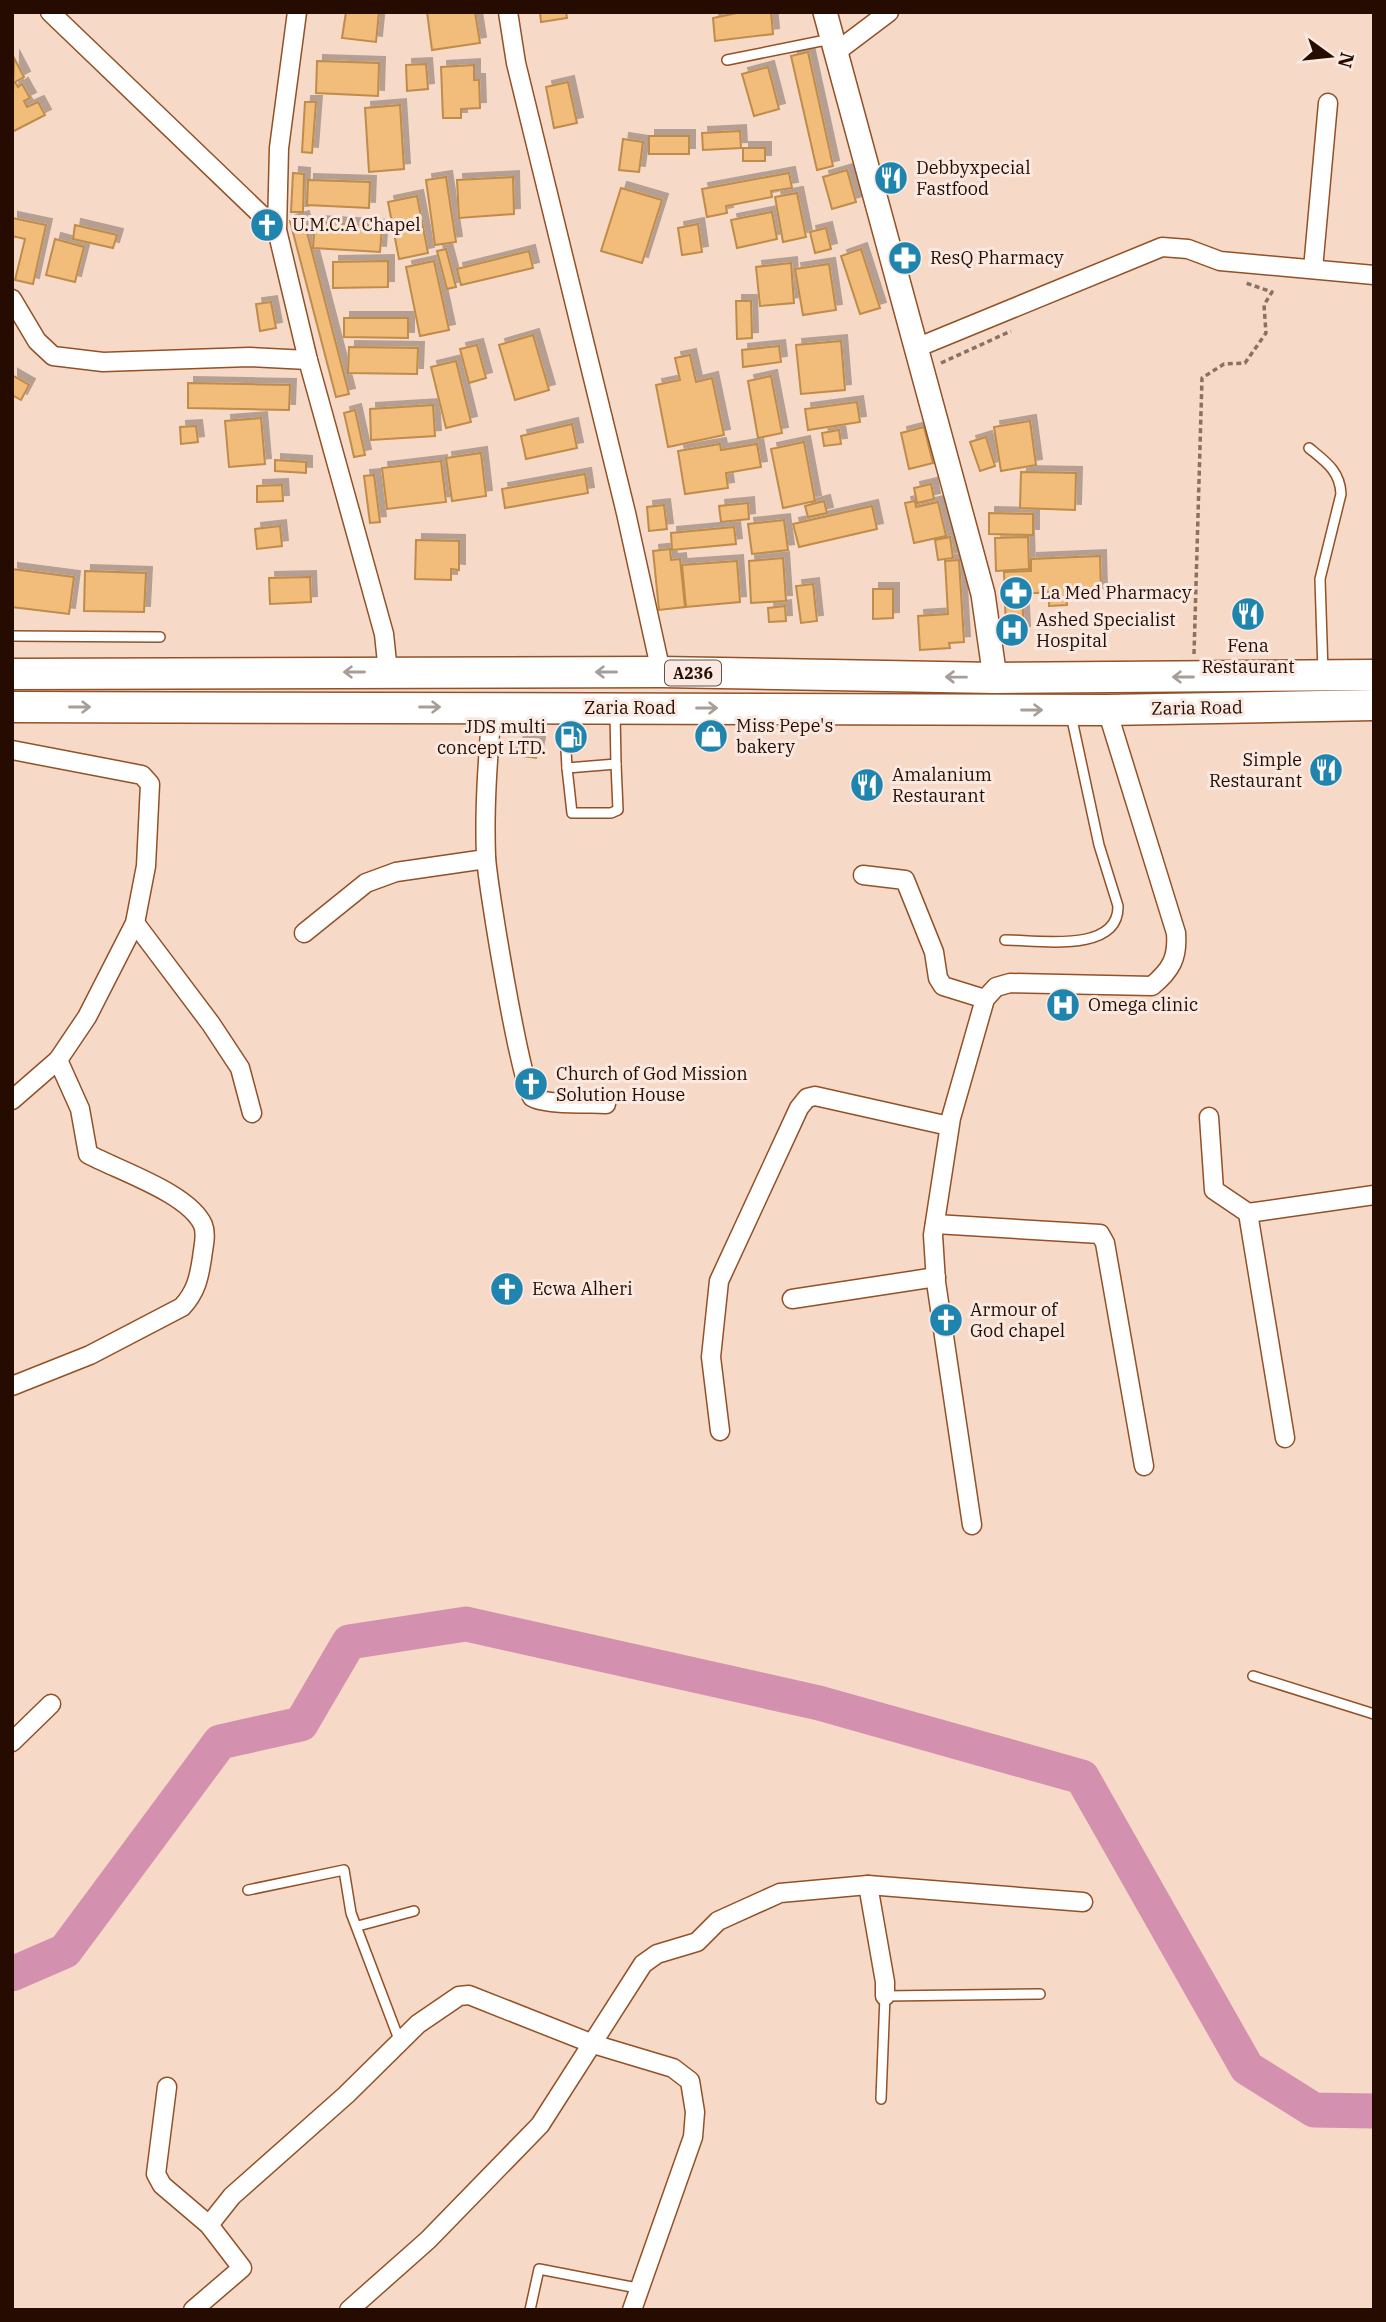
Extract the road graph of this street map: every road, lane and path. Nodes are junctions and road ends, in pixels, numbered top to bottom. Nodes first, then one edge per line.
1 (50, 12) edge
2 (298, 12) edge
3 (508, 12) edge
4 (825, 12) edge
5 (889, 12) edge
6 (834, 45) junction
7 (726, 60) dead end
8 (1328, 103) dead end
9 (277, 230) junction
10 (1313, 269) junction
11 (1374, 275) edge
12 (1235, 279) dead end
13 (12, 299) edge
14 (1023, 325) dead end
15 (916, 348) junction
16 (308, 360) junction
17 (923, 371) junction
18 (1309, 449) dead end
19 (12, 636) edge
20 (160, 637) dead end
21 (388, 672) junction
22 (536, 672) junction
23 (661, 672) junction
24 (12, 674) edge
25 (1323, 675) junction
26 (1374, 675) edge
27 (1193, 677) junction
28 (995, 678) junction
29 (1374, 705) edge
30 (12, 707) edge
31 (492, 707) junction
32 (551, 707) junction
33 (615, 707) junction
34 (1070, 710) junction
35 (1107, 710) junction
36 (12, 750) edge
37 (616, 764) junction
38 (568, 768) junction
39 (486, 859) junction
40 (863, 875) dead end
41 (135, 923) junction
42 (304, 933) dead end
43 (1004, 940) dead end
44 (985, 999) junction
45 (58, 1060) junction
46 (12, 1100) edge
47 (606, 1104) dead end
48 (253, 1113) dead end
49 (1209, 1117) dead end
50 (949, 1126) junction
51 (1374, 1195) edge
52 (1248, 1213) junction
53 (935, 1224) junction
54 (936, 1277) junction
55 (792, 1299) dead end
56 (12, 1386) edge
57 (720, 1431) dead end
58 (1285, 1438) dead end
59 (1144, 1466) dead end
60 (972, 1525) dead end
61 (1253, 1676) dead end
62 (51, 1704) dead end
63 (1374, 1714) edge
64 (12, 1742) edge
65 (867, 1885) junction
66 (248, 1890) dead end
67 (1083, 1902) dead end
68 (414, 1911) dead end
69 (358, 1926) junction
70 (1040, 1994) dead end
71 (885, 1996) junction
72 (400, 2042) junction
73 (593, 2044) junction
74 (167, 2087) dead end
75 (881, 2098) dead end
76 (209, 2225) junction
77 (637, 2288) junction
78 (192, 2310) edge
79 (349, 2310) edge
80 (530, 2310) edge
81 (632, 2310) edge

1 - 9 street
2 - 9 street
3 - 23 street
4 - 6 street
5 - 6 street
6 - 7 lane
6 - 15 street
8 - 10 street
9 - 16 street
10 - 11 street
10 - 15 street
12 - 27 path
13 - 16 street
14 - 17 path
15 - 17 street
16 - 21 street
17 - 28 street
18 - 25 lane
19 - 20 lane
21 - 22 highway, A236
21 -> 24 highway, A236
23 -> 22 highway, A236
22 - 32 highway
28 -> 23 highway, A236
25 - 26 highway, A236
25 - 27 highway, A236
27 -> 28 highway, A236
29 - 35 highway, Zaria Road / A236
30 -> 31 highway, Zaria Road / A236
31 - 32 highway, Zaria Road / A236
31 - 39 street
32 - 33 highway, Zaria Road / A236
32 - 38 lane
33 -> 34 highway, Zaria Road / A236
33 - 37 lane
34 - 35 highway, Zaria Road / A236
34 - 43 lane
35 - 44 street
36 - 41 street
37 - 38 lane
37 - 38 lane
39 - 42 street
39 - 47 street
40 - 44 street
41 - 45 street
41 - 48 street
44 - 50 street
45 - 46 street
45 - 56 street
49 - 52 street
50 - 53 street
50 - 57 street
51 - 52 street
52 - 58 street
53 - 54 street
53 - 59 street
54 - 55 street
54 - 60 street
61 - 63 lane
62 - 64 street
65 - 67 street
65 - 71 street
65 - 73 street
66 - 69 lane
68 - 69 lane
69 - 72 lane
70 - 71 lane
71 - 75 lane
72 - 73 street
72 - 76 street
73 - 77 street
73 - 79 street
74 - 76 street
76 - 78 street
77 - 80 lane
77 - 81 street

